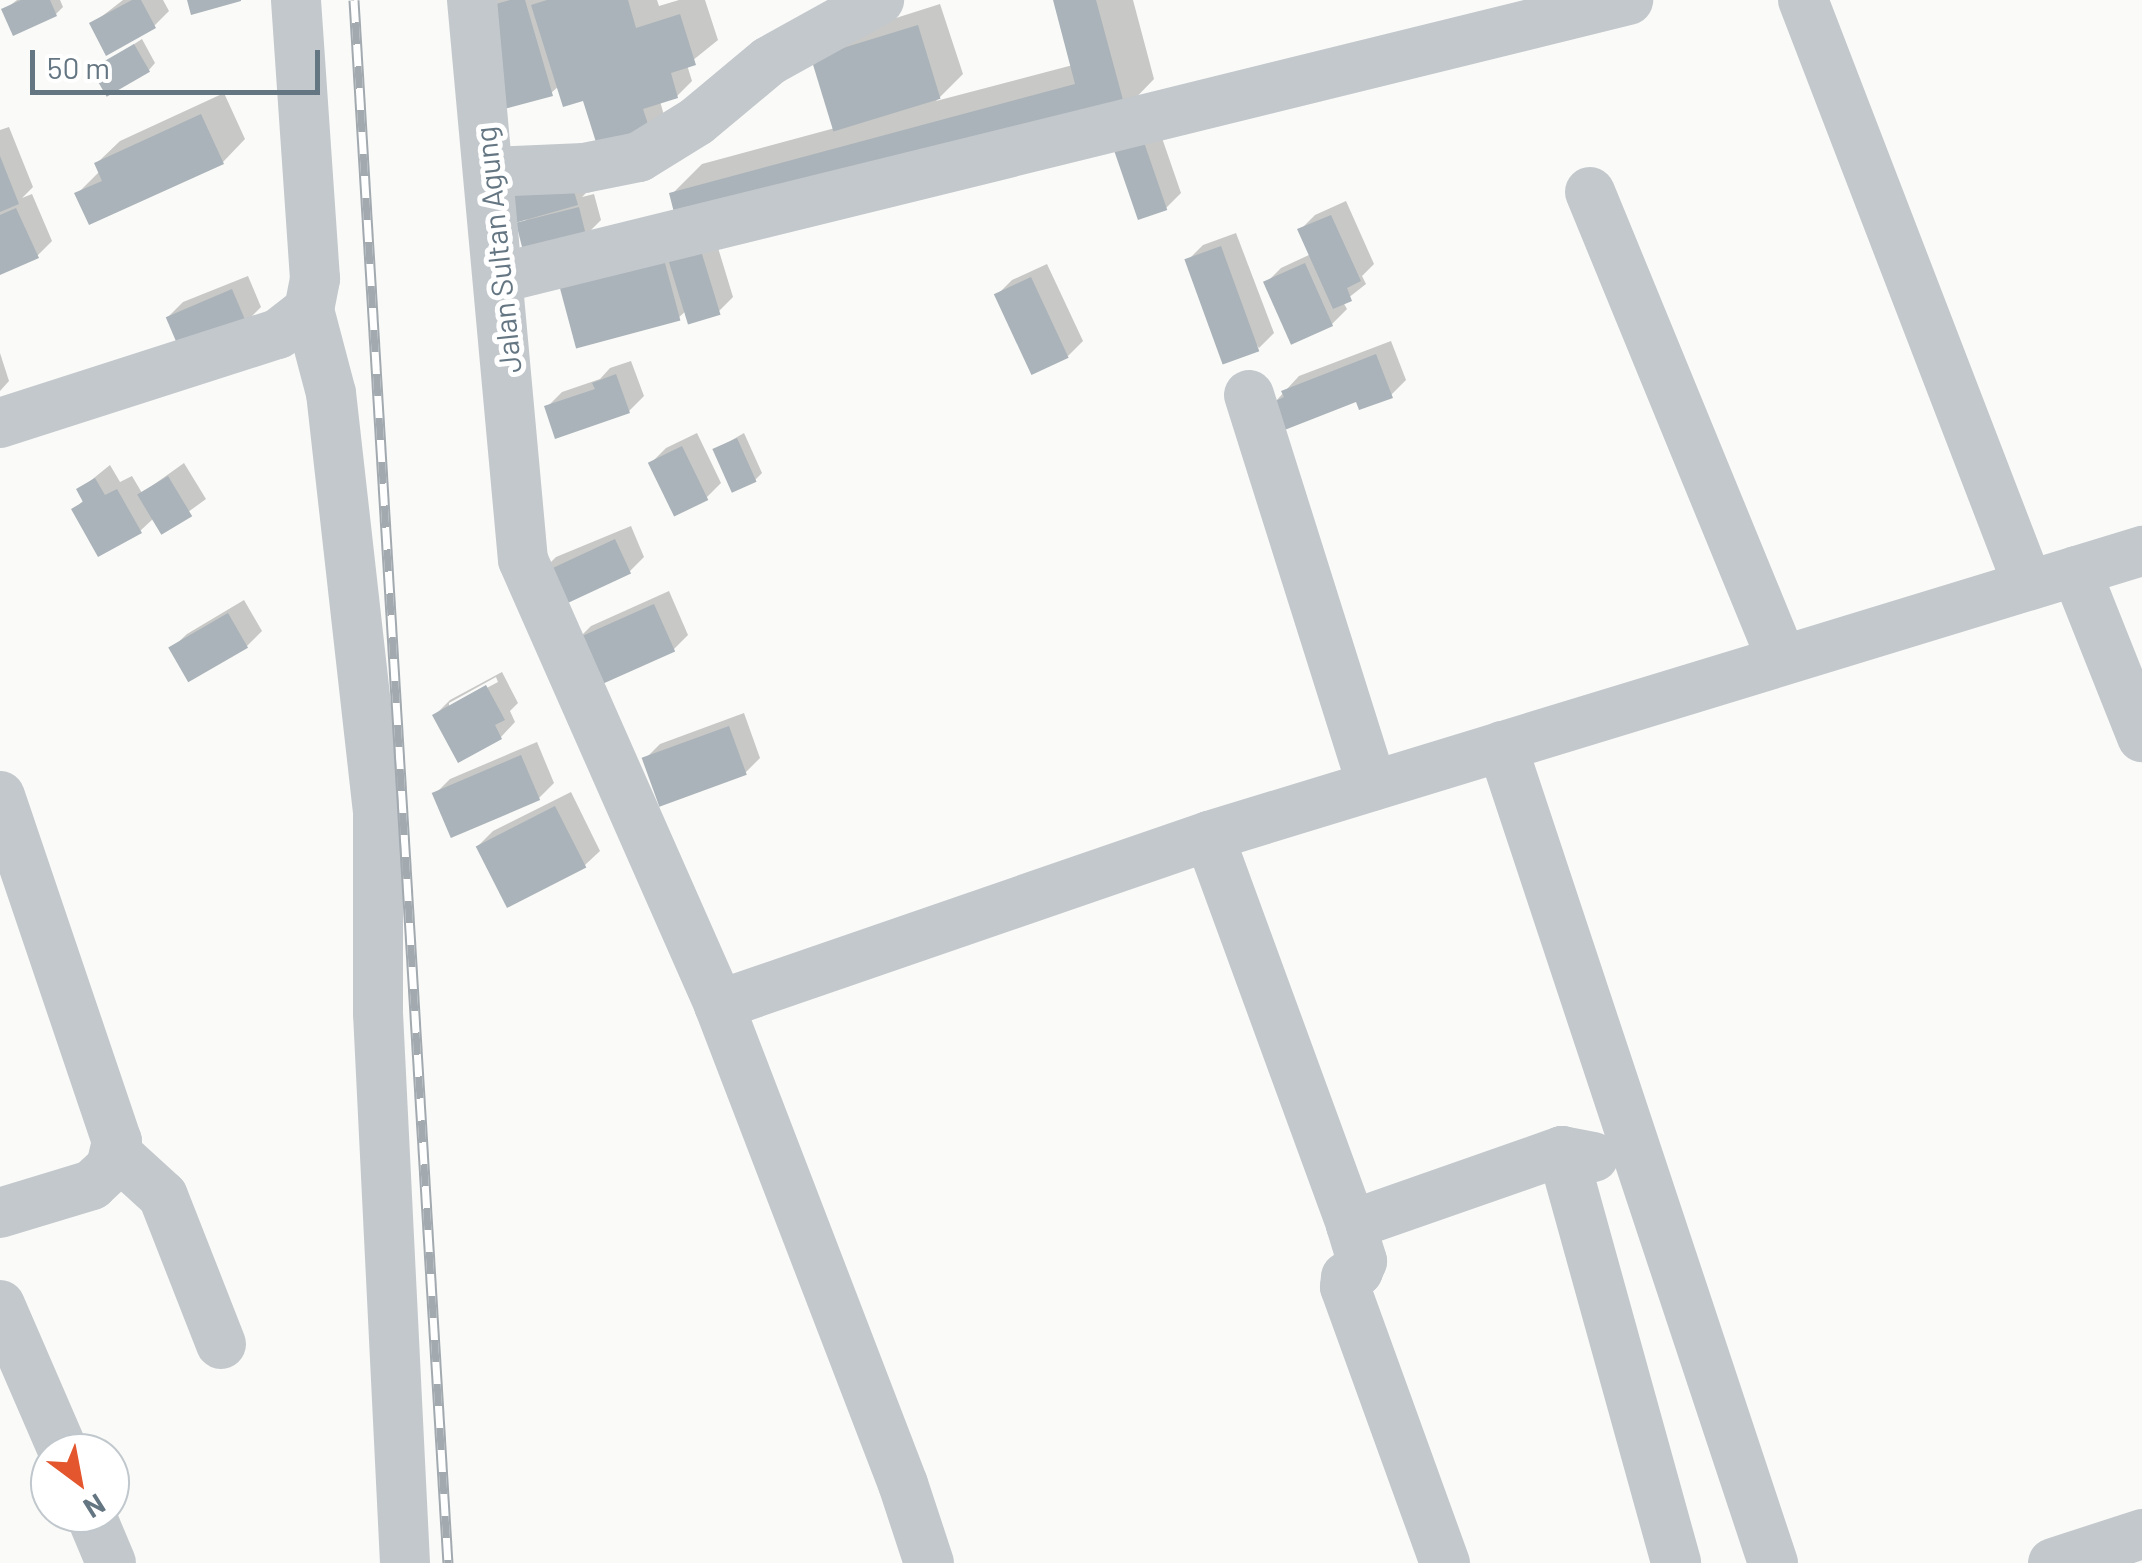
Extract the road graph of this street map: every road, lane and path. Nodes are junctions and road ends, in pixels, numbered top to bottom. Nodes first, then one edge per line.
1 (296, 0) edge
2 (472, 0) edge
3 (879, 0) edge
4 (1628, 0) edge
5 (1803, 0) edge
6 (489, 172) junction
7 (1590, 192) dead end
8 (500, 278) junction
9 (309, 310) junction
10 (1249, 395) dead end
11 (0, 423) edge
12 (2142, 551) edge
13 (2076, 571) junction
14 (2028, 585) junction
15 (1782, 660) junction
16 (2142, 737) edge
17 (1502, 746) junction
18 (1372, 786) junction
19 (2, 811) edge
20 (1209, 836) junction
21 (719, 1005) junction
22 (1636, 1148) junction
23 (1562, 1151) junction
24 (116, 1154) junction
25 (0, 1213) edge
26 (1352, 1225) junction
27 (0, 1304) edge
28 (221, 1344) dead end
29 (55, 1433) edge
30 (98, 1533) edge
31 (2142, 1534) edge
32 (111, 1563) edge
33 (405, 1563) edge
34 (929, 1563) edge
35 (1445, 1563) edge
36 (1676, 1563) edge
37 (1773, 1563) edge
38 (2053, 1563) edge

1 - 9 street
2 - 6 street, Jalan Sultan Agung
3 - 6 street
4 - 8 street
5 - 14 street
6 - 8 street, Jalan Sultan Agung
7 - 15 street
8 - 21 street, Jalan Sultan Agung
9 - 11 street
9 - 33 street
10 - 18 street
12 - 13 street
13 - 14 street
13 - 16 street
14 - 15 street
15 - 17 street
17 - 18 street
17 - 22 street
18 - 20 street
19 - 24 street
20 - 21 street
20 - 26 street
21 - 34 street, Jalan Sultan Agung
22 - 23 street
22 - 37 street
23 - 26 street
23 - 36 street
24 - 25 street
24 - 28 street
26 - 35 street
27 - 29 street
30 - 32 street
31 - 38 street

